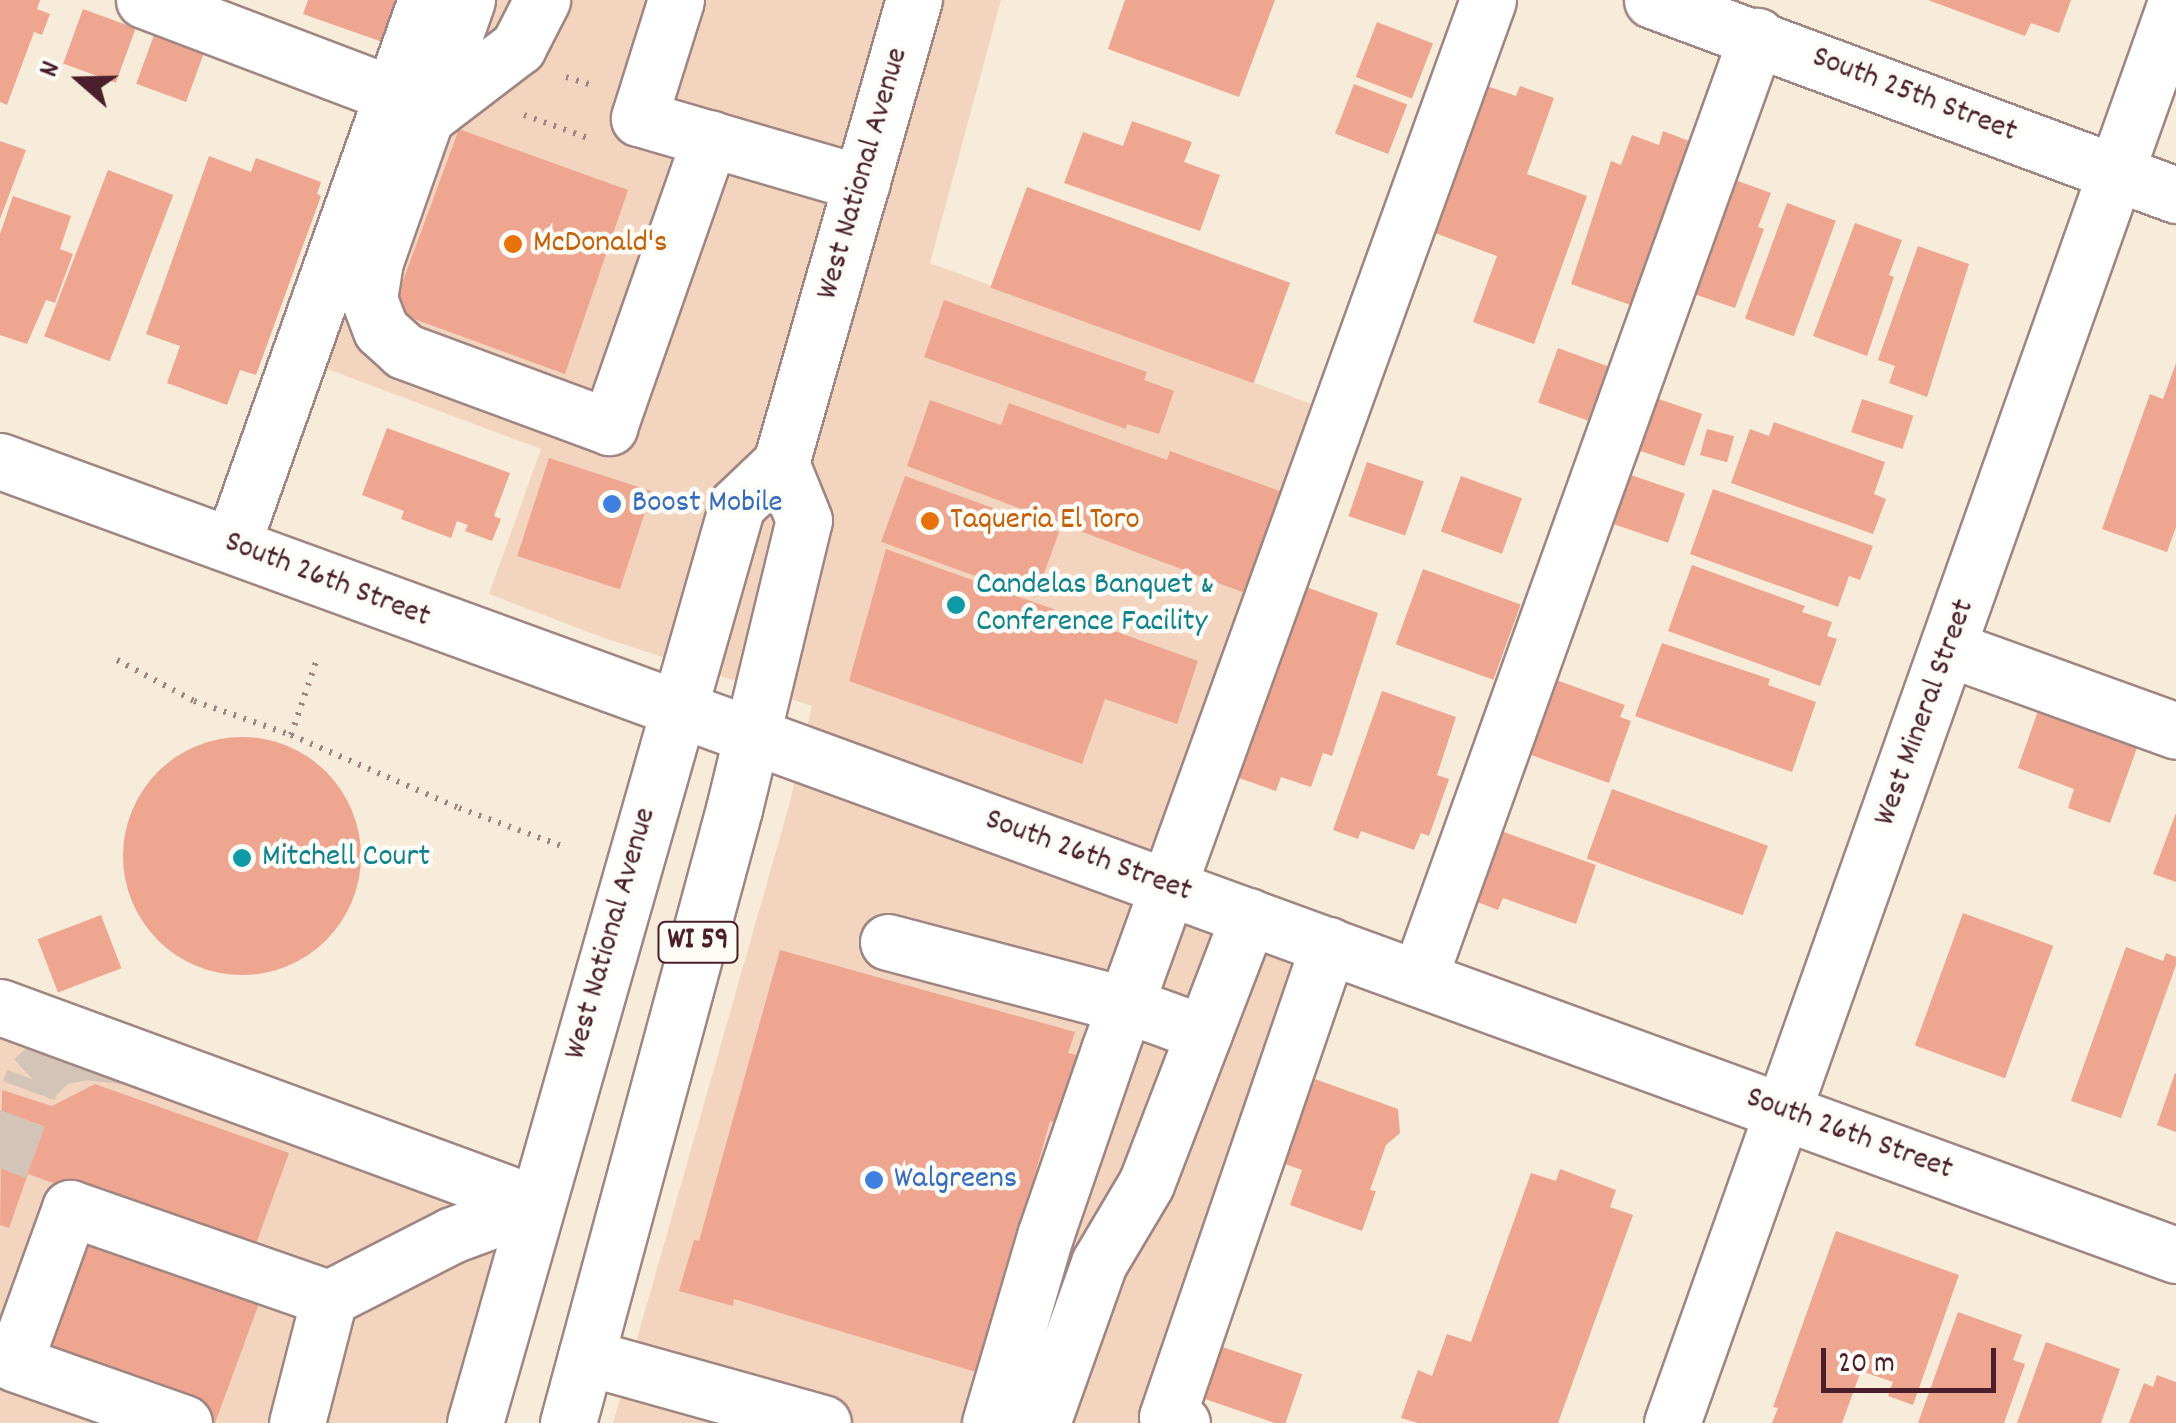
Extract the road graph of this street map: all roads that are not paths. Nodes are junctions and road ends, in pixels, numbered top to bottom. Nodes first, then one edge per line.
1 (144, 0) edge
2 (426, 0) edge
3 (467, 0) edge
4 (542, 0) edge
5 (676, 0) edge
6 (914, 0) edge
7 (1488, 0) edge
8 (1652, 0) edge
9 (2176, 2) edge
10 (1757, 36) junction
11 (411, 104) junction
12 (710, 138) junction
13 (2116, 174) junction
14 (862, 184) junction
15 (2176, 195) edge
16 (0, 460) edge
17 (781, 462) junction
18 (232, 545) junction
19 (1950, 648) junction
20 (676, 705) junction
21 (2176, 730) edge
22 (753, 733) junction
23 (1169, 886) junction
24 (1248, 916) junction
25 (888, 942) dead end
26 (1329, 945) junction
27 (1418, 978) junction
28 (1127, 1006) junction
29 (0, 1007) edge
30 (1204, 1034) junction
31 (1783, 1112) junction
32 (536, 1204) junction
33 (2176, 1255) edge
34 (21, 1292) edge
35 (329, 1298) junction
36 (586, 1357) junction
37 (184, 1423) edge
38 (297, 1423) edge
39 (475, 1423) edge
40 (568, 1423) edge
41 (823, 1423) edge
42 (990, 1423) edge
43 (1042, 1423) edge
44 (1182, 1423) edge
45 (1672, 1423) edge

1 - 11 street
2 - 11 street
3 - 11 street
4 - 11 street
5 - 12 street
6 - 14 street, West National Avenue
7 - 23 street
8 - 10 street, South 25th Street
9 - 13 street, West Mineral Street
10 - 13 street, South 25th Street
10 - 27 street
11 - 12 street
11 - 18 street
12 - 14 street
13 - 15 street, South 25th Street
13 - 19 street, West Mineral Street
14 - 17 street, West National Avenue
16 - 18 street, South 26th Street
17 - 20 street, West National Avenue / WI 59
17 - 22 street, WI 59
18 - 20 street, South 26th Street
19 - 21 street
19 - 31 street, West Mineral Street
20 - 22 street, South 26th Street
20 - 32 street, West National Avenue / WI 59
22 - 23 street, South 26th Street
22 - 36 street, WI 59
23 - 24 street, South 26th Street
23 - 28 street
24 - 26 street, South 26th Street
24 - 30 street
25 - 28 street
26 - 27 street, South 26th Street
26 - 44 street
27 - 31 street, South 26th Street
28 - 30 street
28 - 42 street
29 - 32 street
30 - 43 street
31 - 33 street, South 26th Street
31 - 45 street, West Mineral Street
32 - 35 street
32 - 39 street, West National Avenue / WI 59
34 - 35 street
34 - 37 street
35 - 38 street
36 - 40 street, WI 59
36 - 41 street

